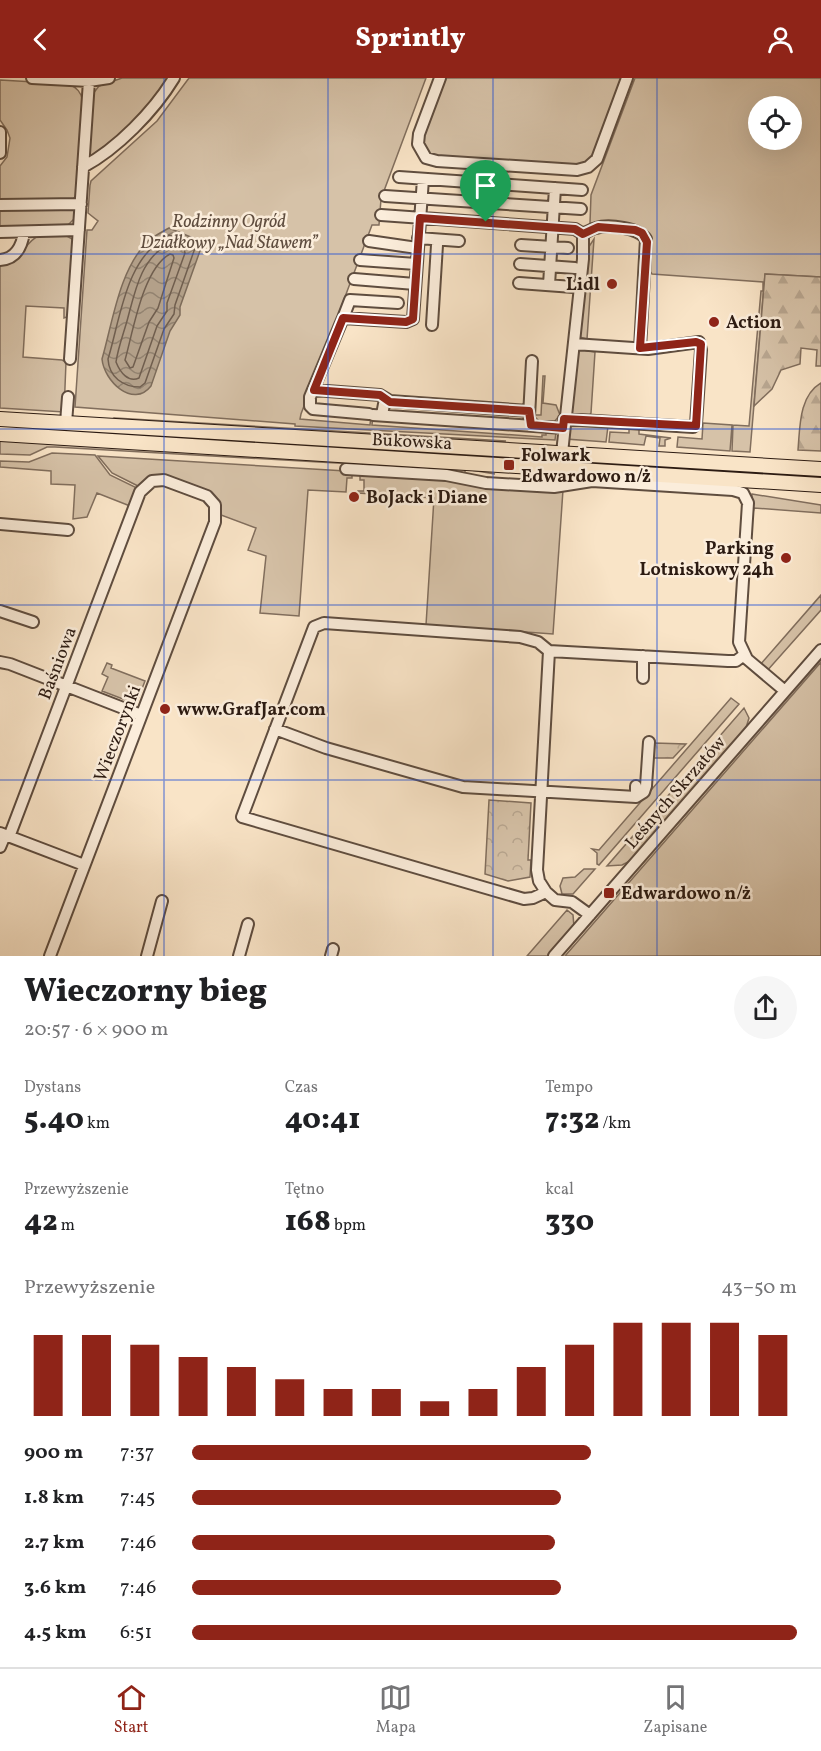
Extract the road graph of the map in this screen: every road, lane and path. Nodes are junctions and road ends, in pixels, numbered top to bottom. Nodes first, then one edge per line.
1 (32, 78) edge
2 (109, 78) edge
3 (174, 78) edge
4 (440, 78) edge
5 (627, 78) edge
6 (57, 79) edge
7 (89, 81) junction
8 (0, 132) edge
9 (0, 153) edge
10 (83, 167) junction
11 (399, 177) dead end
12 (423, 179) junction
13 (555, 188) junction
14 (582, 189) dead end
15 (385, 196) dead end
16 (421, 198) junction
17 (81, 204) junction
18 (0, 205) edge
19 (554, 207) junction
20 (581, 209) dead end
21 (381, 215) dead end
22 (420, 218) junction
23 (553, 227) junction
24 (79, 230) junction
25 (0, 232) edge
26 (24, 232) junction
27 (583, 234) junction
28 (369, 241) dead end
29 (459, 241) dead end
30 (418, 243) junction
31 (437, 245) dead end
32 (521, 245) dead end
33 (552, 247) junction
34 (568, 248) dead end
35 (0, 260) edge
36 (360, 260) dead end
37 (416, 264) junction
38 (520, 264) dead end
39 (550, 266) junction
40 (575, 268) dead end
41 (354, 279) dead end
42 (435, 279) junction
43 (415, 281) junction
44 (519, 283) dead end
45 (549, 285) junction
46 (573, 287) dead end
47 (398, 303) dead end
48 (343, 318) junction
49 (432, 326) dead end
50 (574, 344) junction
51 (640, 348) junction
52 (70, 359) dead end
53 (532, 361) dead end
54 (314, 390) junction
55 (68, 397) dead end
56 (390, 402) junction
57 (529, 411) junction
58 (375, 415) junction
59 (0, 419) edge
60 (66, 423) junction
61 (564, 424) junction
62 (531, 425) junction
63 (0, 434) edge
64 (562, 453) junction
65 (346, 469) dead end
66 (821, 469) edge
67 (821, 485) edge
68 (215, 522) joint
69 (0, 524) edge
70 (68, 530) dead end
71 (0, 612) edge
72 (33, 622) dead end
73 (821, 650) edge
74 (549, 651) junction
75 (744, 655) junction
76 (644, 656) junction
77 (0, 662) edge
78 (643, 678) dead end
79 (66, 686) junction
80 (785, 691) junction
81 (141, 715) junction
82 (275, 729) junction
83 (649, 742) dead end
84 (541, 791) junction
85 (5, 835) edge
86 (0, 847) edge
87 (84, 865) junction
88 (546, 892) junction
89 (162, 901) dead end
90 (590, 915) junction
91 (248, 924) dead end
92 (50, 956) edge
93 (147, 956) edge
94 (239, 956) edge
95 (554, 956) edge

1 - 6 street
2 - 7 street
3 - 10 street
4 - 5 street
6 - 7 street
7 - 10 street
8 - 9 street
10 - 17 street
11 - 12 street
12 - 13 street
12 - 16 street
13 - 14 street
13 - 19 street
15 - 16 street
16 - 19 street
16 - 22 street
17 - 18 street
17 - 24 street
19 - 20 street
19 - 23 street
21 - 22 street
22 - 23 street
22 - 30 street
23 - 27 street
23 - 33 street
24 - 26 street
24 - 52 street
25 - 26 street
26 - 35 street
27 - 50 street
27 - 51 street
28 - 30 street
29 - 30 street
30 - 37 street
31 - 42 street
32 - 33 street
33 - 34 street
33 - 39 street
36 - 37 street
37 - 43 street
38 - 39 street
39 - 40 street
39 - 45 street
41 - 43 street
42 - 43 street
42 - 49 street
43 - 48 street
44 - 45 street
45 - 46 street
47 - 48 street
48 - 54 street
50 - 51 street
50 - 61 street
51 - 61 street
53 - 57 street
54 - 56 street
54 - 58 street
55 - 60 street
56 - 57 street
56 - 58 street
57 - 62 street
58 - 62 street
59 - 60 main road, Bukowska
60 - 64 main road, Bukowska
61 - 62 street
61 - 64 street
63 - 67 main road, Bukowska
64 - 66 main road, Bukowska
65 - 75 street
68 - 79 street, Baśniowa
68 - 81 street, Wieczorynki
69 - 70 street
71 - 72 street
73 - 80 street, Leśnych Skrzatów
74 - 76 street
74 - 82 street
74 - 84 street
75 - 76 street
75 - 80 street
76 - 78 street
77 - 79 street
79 - 81 street
79 - 85 street, Baśniowa
80 - 90 street, Leśnych Skrzatów
81 - 87 street, Wieczorynki
82 - 84 street
82 - 88 street
83 - 84 street
84 - 88 street
85 - 86 street, Baśniowa
85 - 87 street
87 - 92 street, Wieczorynki
88 - 90 street
89 - 93 street
90 - 95 street, Leśnych Skrzatów
91 - 94 street

